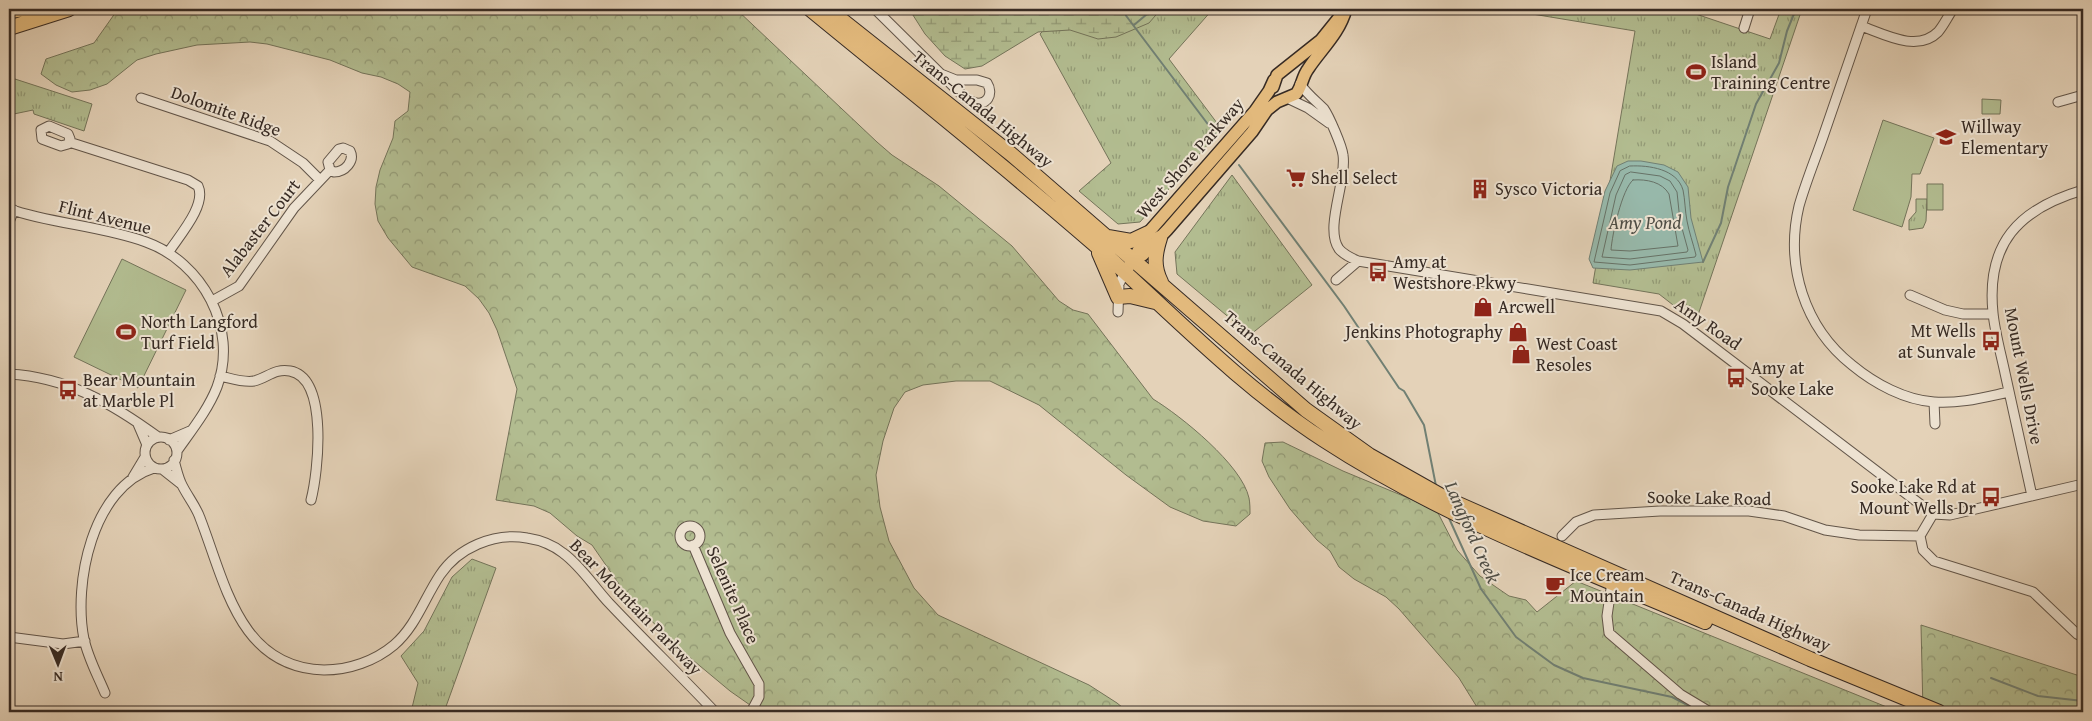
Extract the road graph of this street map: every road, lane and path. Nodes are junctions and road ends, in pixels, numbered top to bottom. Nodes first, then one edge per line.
1 (24, 9) edge
2 (68, 9) edge
3 (810, 9) edge
4 (828, 9) edge
5 (876, 9) edge
6 (1346, 9) edge
7 (1750, 9) edge
8 (1867, 9) edge
9 (1953, 9) edge
10 (9, 11) edge
11 (1861, 26) junction
12 (9, 28) edge
13 (1744, 28) dead end
14 (940, 74) junction
15 (1282, 75) junction
16 (1300, 84) junction
17 (2083, 95) edge
18 (141, 98) dead end
19 (1291, 100) junction
20 (2058, 102) dead end
21 (1330, 124) junction
22 (70, 142) dead end
23 (330, 170) dead end
24 (320, 180) junction
25 (2083, 190) edge
26 (12, 210) edge
27 (9, 222) edge
28 (1154, 235) junction
29 (1106, 236) junction
30 (1092, 243) junction
31 (168, 253) junction
32 (1134, 260) junction
33 (1358, 261) junction
34 (1125, 272) junction
35 (1336, 280) dead end
36 (1162, 284) junction
37 (1910, 295) dead end
38 (1118, 297) junction
39 (212, 301) junction
40 (1158, 303) junction
41 (1118, 312) dead end
42 (1993, 314) junction
43 (1241, 354) junction
44 (9, 374) edge
45 (220, 376) junction
46 (2009, 392) junction
47 (1934, 402) junction
48 (138, 424) junction
49 (1935, 424) dead end
50 (190, 430) junction
51 (158, 437) junction
52 (169, 440) junction
53 (147, 445) junction
54 (176, 456) junction
55 (145, 458) junction
56 (158, 469) junction
57 (134, 477) junction
58 (181, 484) junction
59 (2083, 484) edge
60 (2032, 496) junction
61 (1447, 499) junction
62 (310, 500) dead end
63 (1933, 514) junction
64 (1562, 536) dead end
65 (1920, 536) junction
66 (693, 545) dead end
67 (1612, 582) junction
68 (9, 637) edge
69 (2083, 637) edge
70 (85, 641) junction
71 (105, 693) dead end
72 (715, 712) edge
73 (751, 712) edge
74 (1710, 712) edge
75 (1919, 712) edge
76 (1938, 712) edge

1 - 10 highway
2 - 12 highway
3 - 30 highway, Trans-Canada Highway
4 - 29 highway, Trans-Canada Highway
5 - 14 street
6 - 15 main road, West Shore Parkway
6 - 16 main road, West Shore Parkway
7 - 13 street
8 - 11 street
9 - 11 street
11 - 47 street
14 - 14 street
15 - 16 main road
15 - 19 main road
15 - 28 main road, West Shore Parkway
16 - 19 main road, West Shore Parkway
16 - 21 street, Amy Road
17 - 20 street
18 - 24 street, Dolomite Ridge
19 - 21 street, Amy Road
19 - 28 main road, West Shore Parkway
21 - 33 street, Amy Road
22 - 31 street
23 - 24 street, Alabaster Court
24 - 39 street, Alabaster Court
25 - 42 street, Mount Wells Drive
26 - 27 street
26 - 31 street, Flint Avenue
28 - 29 highway
28 - 32 main road, West Shore Parkway
28 - 36 highway
29 - 32 highway, Trans-Canada Highway
30 - 34 highway, Trans-Canada Highway
30 - 38 highway
31 - 39 street, Flint Avenue
32 - 34 main road, West Shore Parkway
32 - 36 highway, Trans-Canada Highway
33 - 35 street
33 - 63 street, Amy Road
34 - 38 street
34 - 40 highway, Trans-Canada Highway
34 - 43 highway
36 - 43 highway, Trans-Canada Highway
37 - 42 street
38 - 40 highway
38 - 41 street
39 - 45 street, Flint Avenue
40 - 67 highway, Trans-Canada Highway
42 - 46 street, Mount Wells Drive
43 - 61 highway, Trans-Canada Highway
44 - 48 street
45 - 50 street, Flint Avenue
45 - 62 street
46 - 47 street
46 - 60 street, Mount Wells Drive
47 - 49 street
48 - 51 street
48 - 53 street
50 - 52 street, Flint Avenue
50 - 54 street, Flint Avenue
51 - 52 street
51 - 53 street
52 - 54 street
53 - 55 street
54 - 56 street
54 - 58 street, Bear Mountain Parkway
55 - 56 street
55 - 57 street
56 - 57 street
56 - 58 street, Bear Mountain Parkway
57 - 70 street
58 - 72 street, Bear Mountain Parkway
59 - 60 street
60 - 63 street
61 - 67 highway
61 - 76 highway, Trans-Canada Highway
63 - 65 street
64 - 65 street, Sooke Lake Road
65 - 69 street
66 - 73 street, Selenite Place
67 - 74 street
67 - 75 highway, Trans-Canada Highway
68 - 70 street
70 - 71 street

